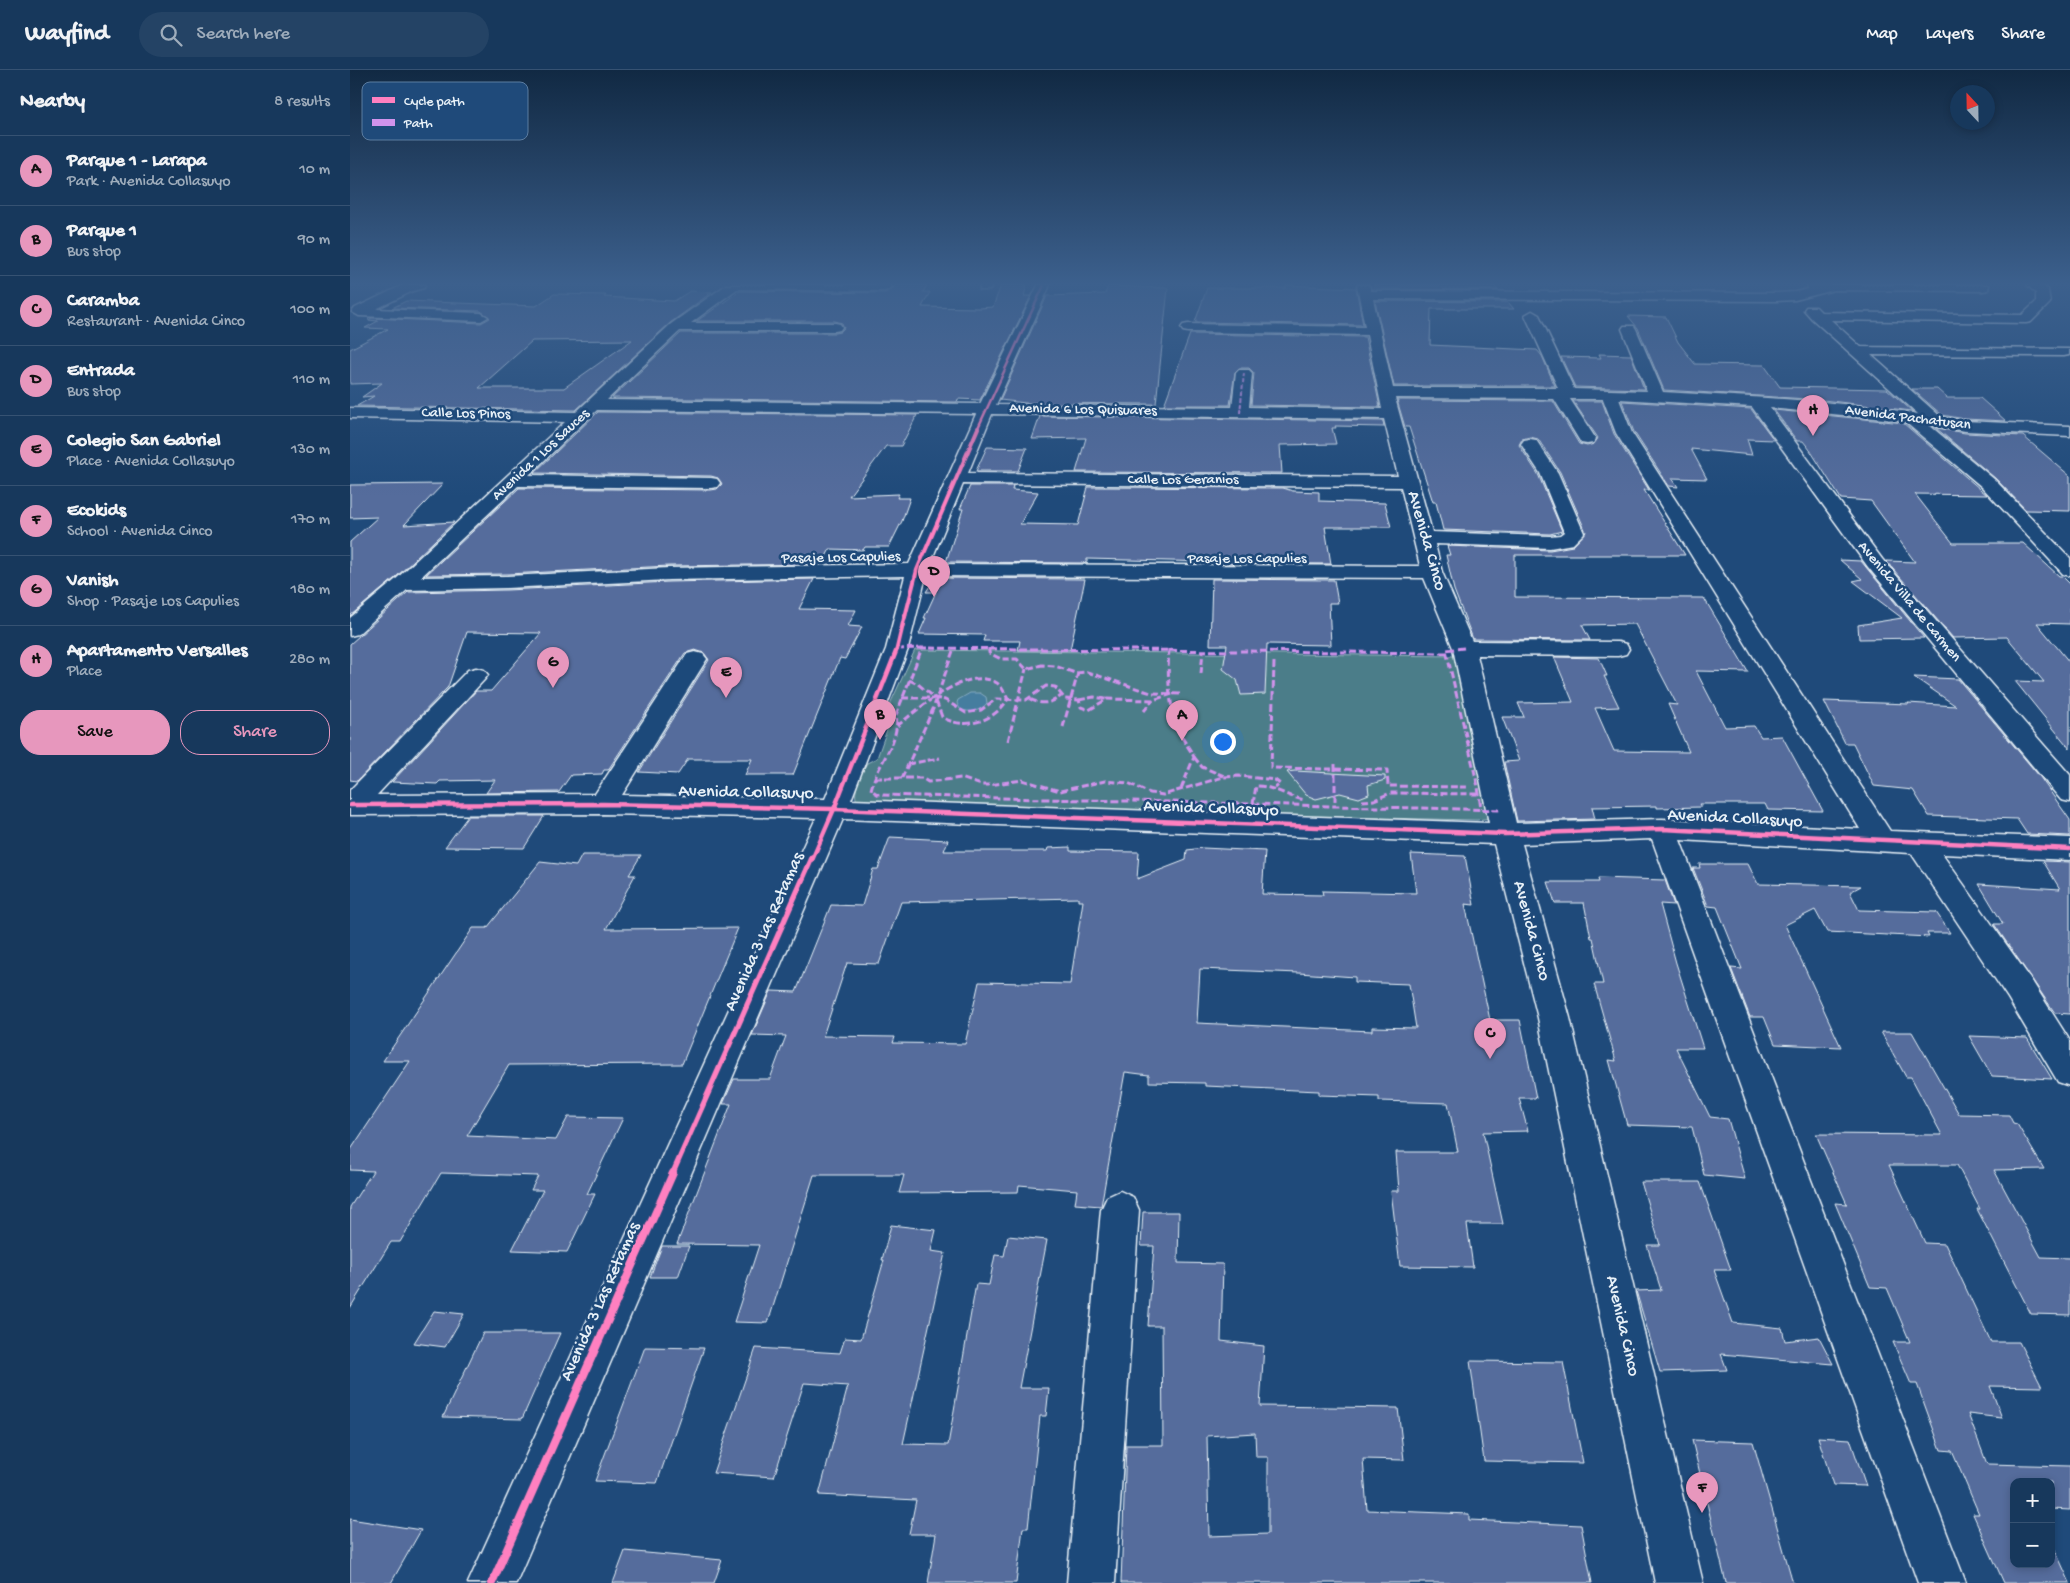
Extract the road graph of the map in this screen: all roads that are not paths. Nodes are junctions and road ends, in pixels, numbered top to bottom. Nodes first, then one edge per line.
1 (646, 356) edge
2 (1011, 356) edge
3 (1378, 356) edge
4 (1549, 356) edge
5 (1641, 356) edge
6 (1861, 356) edge
7 (1244, 373) dead end
8 (1564, 393) junction
9 (1609, 394) junction
10 (1657, 397) junction
11 (1757, 402) junction
12 (1389, 403) junction
13 (986, 409) junction
14 (588, 411) junction
15 (350, 413) edge
16 (1240, 413) junction
17 (1909, 417) junction
18 (1935, 420) junction
19 (2070, 431) edge
20 (1587, 439) dead end
21 (1530, 444) dead end
22 (957, 478) junction
23 (513, 480) junction
24 (1410, 482) junction
25 (711, 483) dead end
26 (1424, 538) junction
27 (917, 570) junction
28 (2070, 570) edge
29 (1432, 572) junction
30 (402, 584) junction
31 (354, 621) edge
32 (1464, 648) junction
33 (1618, 649) dead end
34 (695, 659) dead end
35 (476, 675) dead end
36 (2070, 793) edge
37 (603, 804) junction
38 (351, 805) edge
39 (834, 808) junction
40 (1662, 829) junction
41 (1505, 834) junction
42 (1881, 840) junction
43 (1919, 843) junction
44 (2070, 849) edge
45 (2070, 1071) edge
46 (1120, 1210) dead end
47 (492, 1583) edge
48 (1091, 1583) edge
49 (1679, 1583) edge
50 (1942, 1583) edge

1 - 14 street, Avenida 1 Los Sauces
2 - 13 street, Avenida 3 Las Retamas
3 - 12 street, Avenida Cinco
4 - 8 street
5 - 10 street
6 - 18 street
7 - 16 street
8 - 9 street, Avenida Pachatusan
8 - 12 street, Avenida Pachatusan
8 - 20 street
9 - 10 street, Avenida Pachatusan
9 - 42 street
10 - 11 street, Avenida Pachatusan
11 - 17 street, Avenida Pachatusan
11 - 36 street, Avenida Villa de Carmen
12 - 16 street, Avenida 6 Los Quisuares
12 - 24 street, Avenida Cinco
13 - 14 street, Avenida 6 Los Quisuares
13 - 16 street, Avenida 6 Los Quisuares
13 - 22 street, Avenida 3 Las Retamas
14 - 15 street, Calle Los Pinos
14 - 23 street, Avenida 1 Los Sauces
17 - 18 street, Avenida Pachatusan
17 - 28 street
18 - 19 street, Avenida Pachatusan
21 - 26 street
22 - 24 street, Calle Los Geranios
22 - 27 street, Avenida 3 Las Retamas
23 - 25 street
23 - 30 street, Avenida 1 Los Sauces
24 - 26 street, Avenida Cinco
26 - 29 street, Avenida Cinco
27 - 29 street, Pasaje Los Capulies
27 - 30 street, Pasaje Los Capulies
27 - 39 street, Avenida 3 Las Retamas
29 - 32 street, Avenida Cinco
30 - 31 street, Avenida 1 Los Sauces
32 - 33 street
32 - 41 street, Avenida Cinco
34 - 37 street
35 - 38 street
37 - 38 street, Avenida Collasuyo
37 - 39 street, Avenida Collasuyo
39 - 41 street, Avenida Collasuyo
39 - 47 street, Avenida 3 Las Retamas
40 - 41 street, Avenida Collasuyo
40 - 42 street, Avenida Collasuyo
40 - 50 street
41 - 49 street, Avenida Cinco
42 - 43 street, Avenida Collasuyo
43 - 44 street, Avenida Collasuyo
43 - 45 street
46 - 48 street

